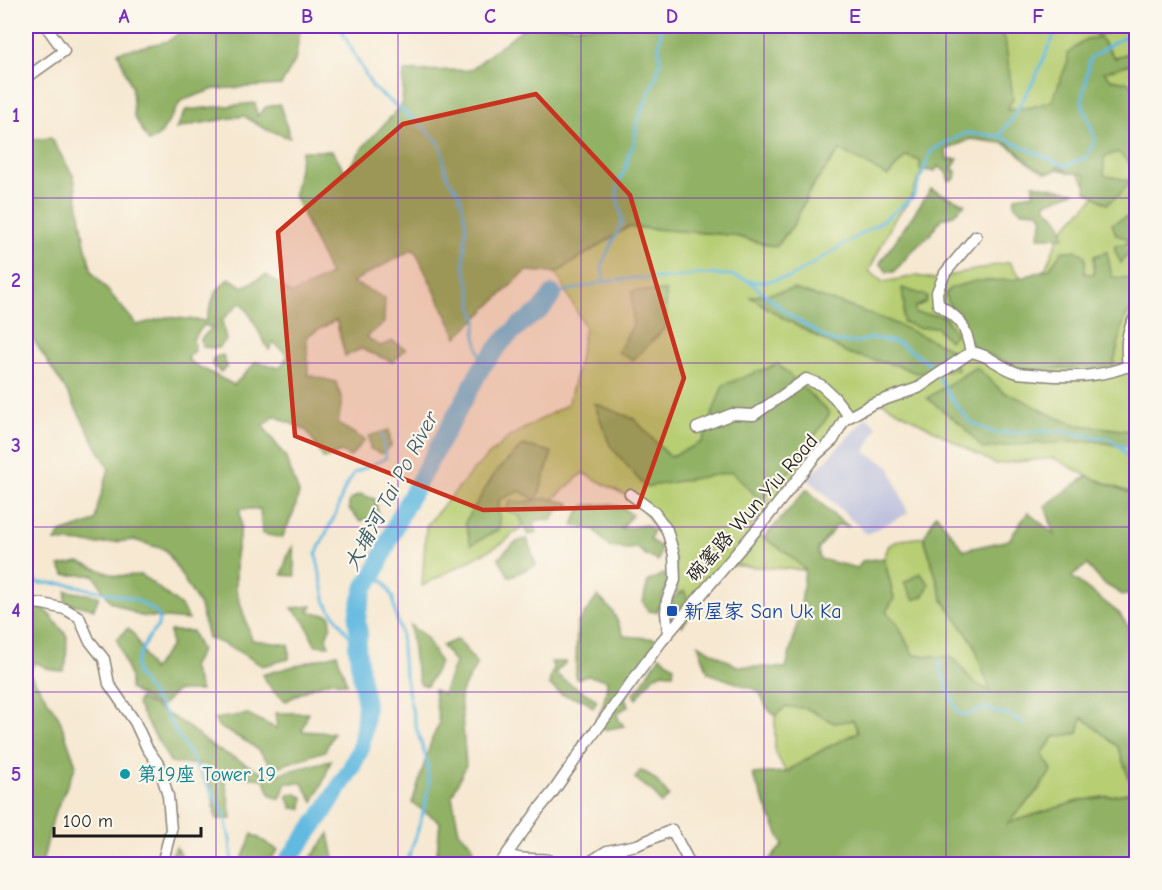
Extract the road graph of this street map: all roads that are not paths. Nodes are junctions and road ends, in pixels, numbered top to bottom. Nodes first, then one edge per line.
1 (46, 26) edge
2 (26, 78) edge
3 (976, 236) dead end
4 (1137, 316) edge
5 (971, 352) junction
6 (1132, 365) edge
7 (849, 416) junction
8 (697, 428) dead end
9 (630, 494) dead end
10 (26, 600) edge
11 (668, 633) junction
12 (504, 860) edge
13 (162, 864) edge
14 (555, 864) edge
15 (587, 864) edge
16 (690, 864) edge

1 - 2 street
3 - 5 street
4 - 6 street
5 - 6 street
5 - 7 street, 碗窰路 Wun Yiu Road
7 - 8 street
7 - 11 street, 碗窰路 Wun Yiu Road
9 - 11 street
10 - 13 street
11 - 12 street, 碗窰路 Wun Yiu Road
12 - 14 street
15 - 16 street

